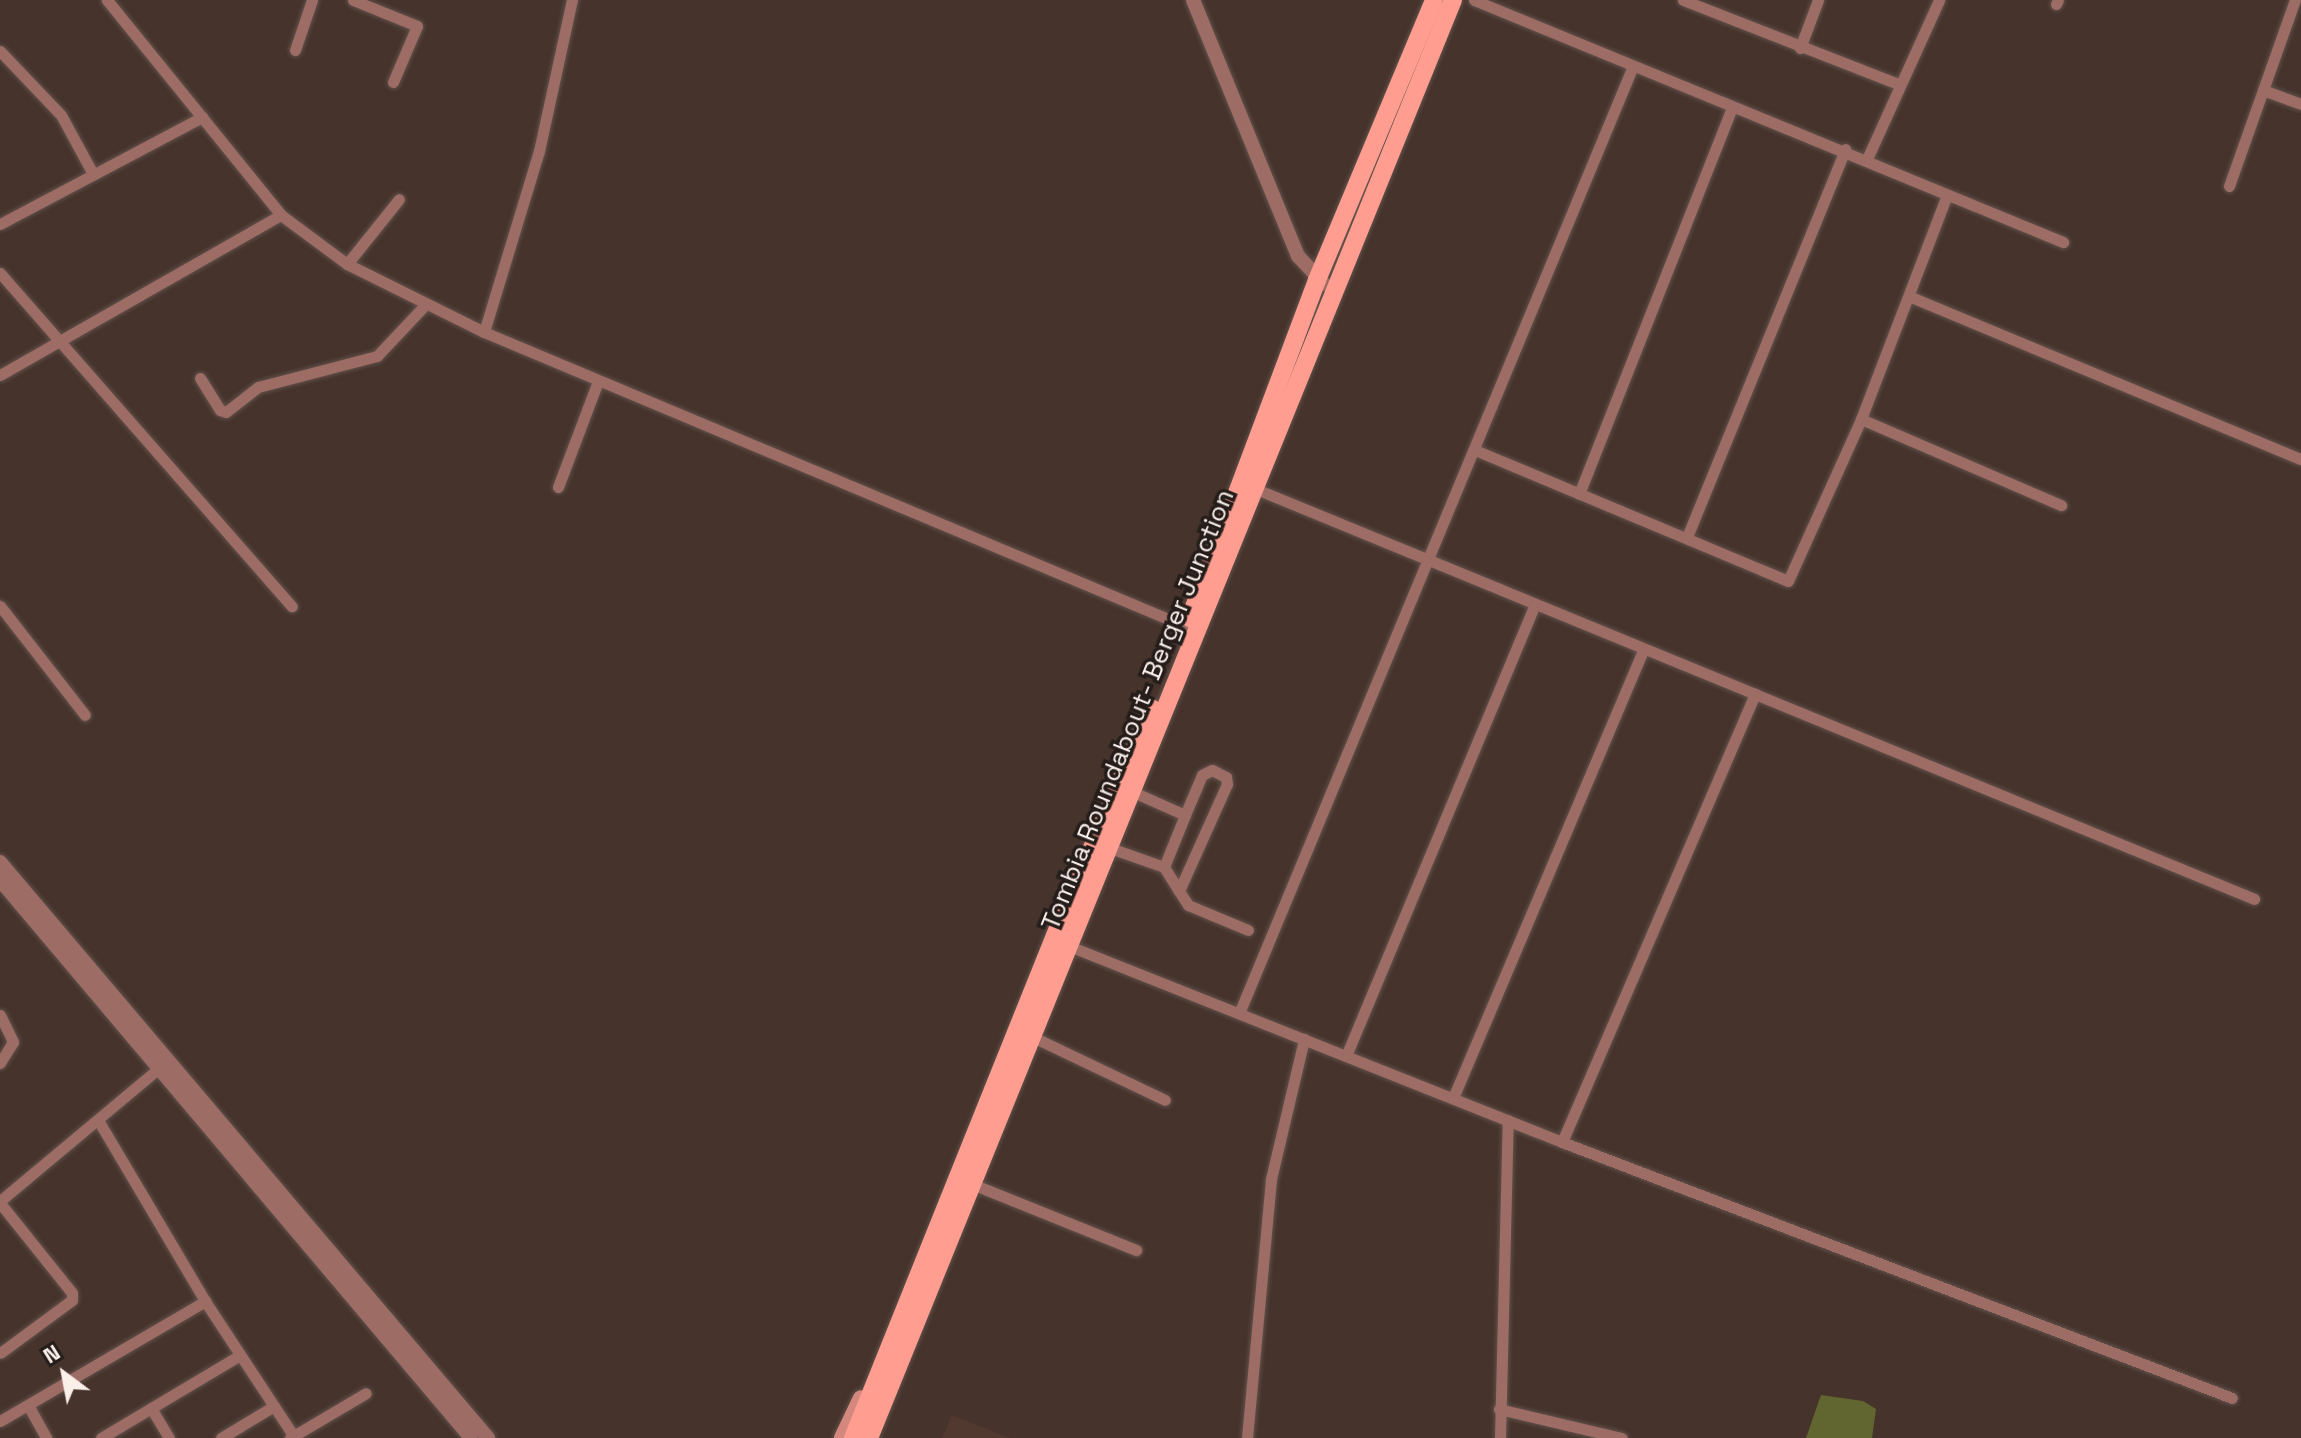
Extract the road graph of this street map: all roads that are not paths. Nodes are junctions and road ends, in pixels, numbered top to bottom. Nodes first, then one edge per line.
1 (107, 0) edge
2 (312, 0) edge
3 (353, 0) edge
4 (572, 0) edge
5 (1193, 0) edge
6 (1434, 0) edge
7 (1453, 0) edge
8 (1474, 0) edge
9 (1683, 0) edge
10 (1818, 0) edge
11 (1939, 0) edge
12 (2295, 0) edge
13 (1706, 5) edge
14 (1800, 48) junction
15 (295, 50) dead end
16 (0, 51) edge
17 (1633, 66) junction
18 (393, 82) dead end
19 (1899, 84) junction
20 (2263, 90) junction
21 (2301, 104) edge
22 (1733, 106) junction
23 (202, 117) junction
24 (1845, 149) junction
25 (1867, 159) junction
26 (93, 174) junction
27 (2229, 186) dead end
28 (1947, 195) junction
29 (399, 199) dead end
30 (281, 215) junction
31 (0, 224) edge
32 (2063, 242) dead end
33 (347, 264) junction
34 (0, 273) edge
35 (1317, 280) junction
36 (1335, 290) junction
37 (1911, 297) junction
38 (426, 304) junction
39 (484, 332) junction
40 (56, 341) junction
41 (0, 375) edge
42 (200, 378) dead end
43 (598, 381) junction
44 (1861, 419) junction
45 (1475, 450) junction
46 (2301, 459) edge
47 (558, 487) dead end
48 (1256, 489) junction
49 (1579, 494) junction
50 (2061, 505) dead end
51 (1687, 537) junction
52 (1426, 561) junction
53 (1535, 604) junction
54 (0, 606) edge
55 (292, 606) dead end
56 (1187, 627) junction
57 (1644, 649) junction
58 (1755, 694) junction
59 (85, 715) dead end
60 (1131, 791) junction
61 (1185, 815) junction
62 (1110, 848) junction
63 (0, 862) edge
64 (1164, 867) junction
65 (0, 880) edge
66 (1179, 891) junction
67 (2254, 899) dead end
68 (1248, 930) dead end
69 (1061, 943) junction
70 (1240, 1011) junction
71 (0, 1015) edge
72 (1033, 1037) junction
73 (1304, 1039) junction
74 (1346, 1056) junction
75 (0, 1063) edge
76 (158, 1069) junction
77 (1453, 1098) junction
78 (1165, 1100) dead end
79 (98, 1120) junction
80 (1508, 1120) junction
81 (1562, 1142) junction
82 (972, 1184) junction
83 (0, 1202) edge
84 (1136, 1250) dead end
85 (205, 1301) junction
86 (0, 1353) edge
87 (240, 1355) junction
88 (885, 1360) junction
89 (366, 1393) dead end
90 (2232, 1398) dead end
91 (28, 1405) junction
92 (274, 1406) junction
93 (151, 1408) junction
94 (1499, 1409) junction
95 (0, 1421) edge
96 (293, 1437) edge
97 (866, 1437) edge
98 (46, 1438) edge
99 (101, 1438) edge
100 (169, 1438) edge
101 (221, 1438) edge
102 (471, 1438) edge
103 (488, 1438) edge
104 (842, 1438) edge
105 (1247, 1438) edge
106 (1500, 1438) edge
107 (1622, 1438) edge

1 - 23 street
2 - 15 street
3 - 18 street
4 - 39 street
5 - 35 street
6 - 35 main road, Tombia Roundabout- Berger Junction
7 - 36 main road, Tombia Roundabout- Berger Junction
8 - 17 street
9 - 13 street
10 - 14 street
11 - 19 street
12 - 20 street
13 - 14 street
14 - 19 street
16 - 26 street
17 - 22 street
17 - 45 street
19 - 25 street
20 - 21 street
20 - 27 street
22 - 24 street
22 - 49 street
23 - 26 street
23 - 30 street
24 - 25 street
24 - 51 street
25 - 28 street
26 - 31 street
28 - 32 street
28 - 37 street
29 - 33 street
30 - 33 street
30 - 40 street
33 - 38 street
34 - 40 street
35 - 36 street
35 - 56 main road, Tombia Roundabout- Berger Junction
36 - 48 main road, Tombia Roundabout- Berger Junction
37 - 44 street
37 - 46 street
38 - 39 street
38 - 42 street
39 - 43 street
40 - 41 street
40 - 55 street
43 - 47 street
43 - 56 street
44 - 50 street
44 - 51 street
45 - 49 street
45 - 52 street
48 - 52 street
48 - 60 main road, Tombia Roundabout- Berger Junction
49 - 51 street
52 - 53 street
52 - 70 street
53 - 57 street
53 - 74 street
54 - 59 street
56 - 69 main road, Tombia Roundabout- Berger Junction
57 - 58 street
57 - 77 street
58 - 67 street
58 - 81 street
60 - 61 street
60 - 62 main road, Tombia Roundabout- Berger Junction
61 - 64 street
61 - 66 street
62 - 64 street
62 - 69 main road, Tombia Roundabout- Berger Junction
63 - 103 street
64 - 66 street
65 - 76 street
66 - 68 street
69 - 70 street
69 - 72 main road, Tombia Roundabout- Berger Junction
69 - 88 main road, Tombia Roundabout- Berger Junction
70 - 73 street
71 - 75 street
72 - 78 street
72 - 82 main road, Tombia Roundabout- Berger Junction
73 - 74 street
73 - 105 street
74 - 77 street
76 - 79 street
76 - 102 street
77 - 80 street
79 - 83 street
79 - 85 street
80 - 81 street
80 - 94 street
81 - 90 street
82 - 84 street
82 - 97 main road, Tombia Roundabout- Berger Junction
83 - 86 street
85 - 87 street
85 - 91 street
87 - 92 street
87 - 93 street
88 - 97 main road, Tombia Roundabout- Berger Junction
88 - 104 main road
89 - 96 street
91 - 95 street
91 - 98 street
92 - 96 street
92 - 101 street
93 - 99 street
93 - 100 street
94 - 106 street
94 - 107 street

